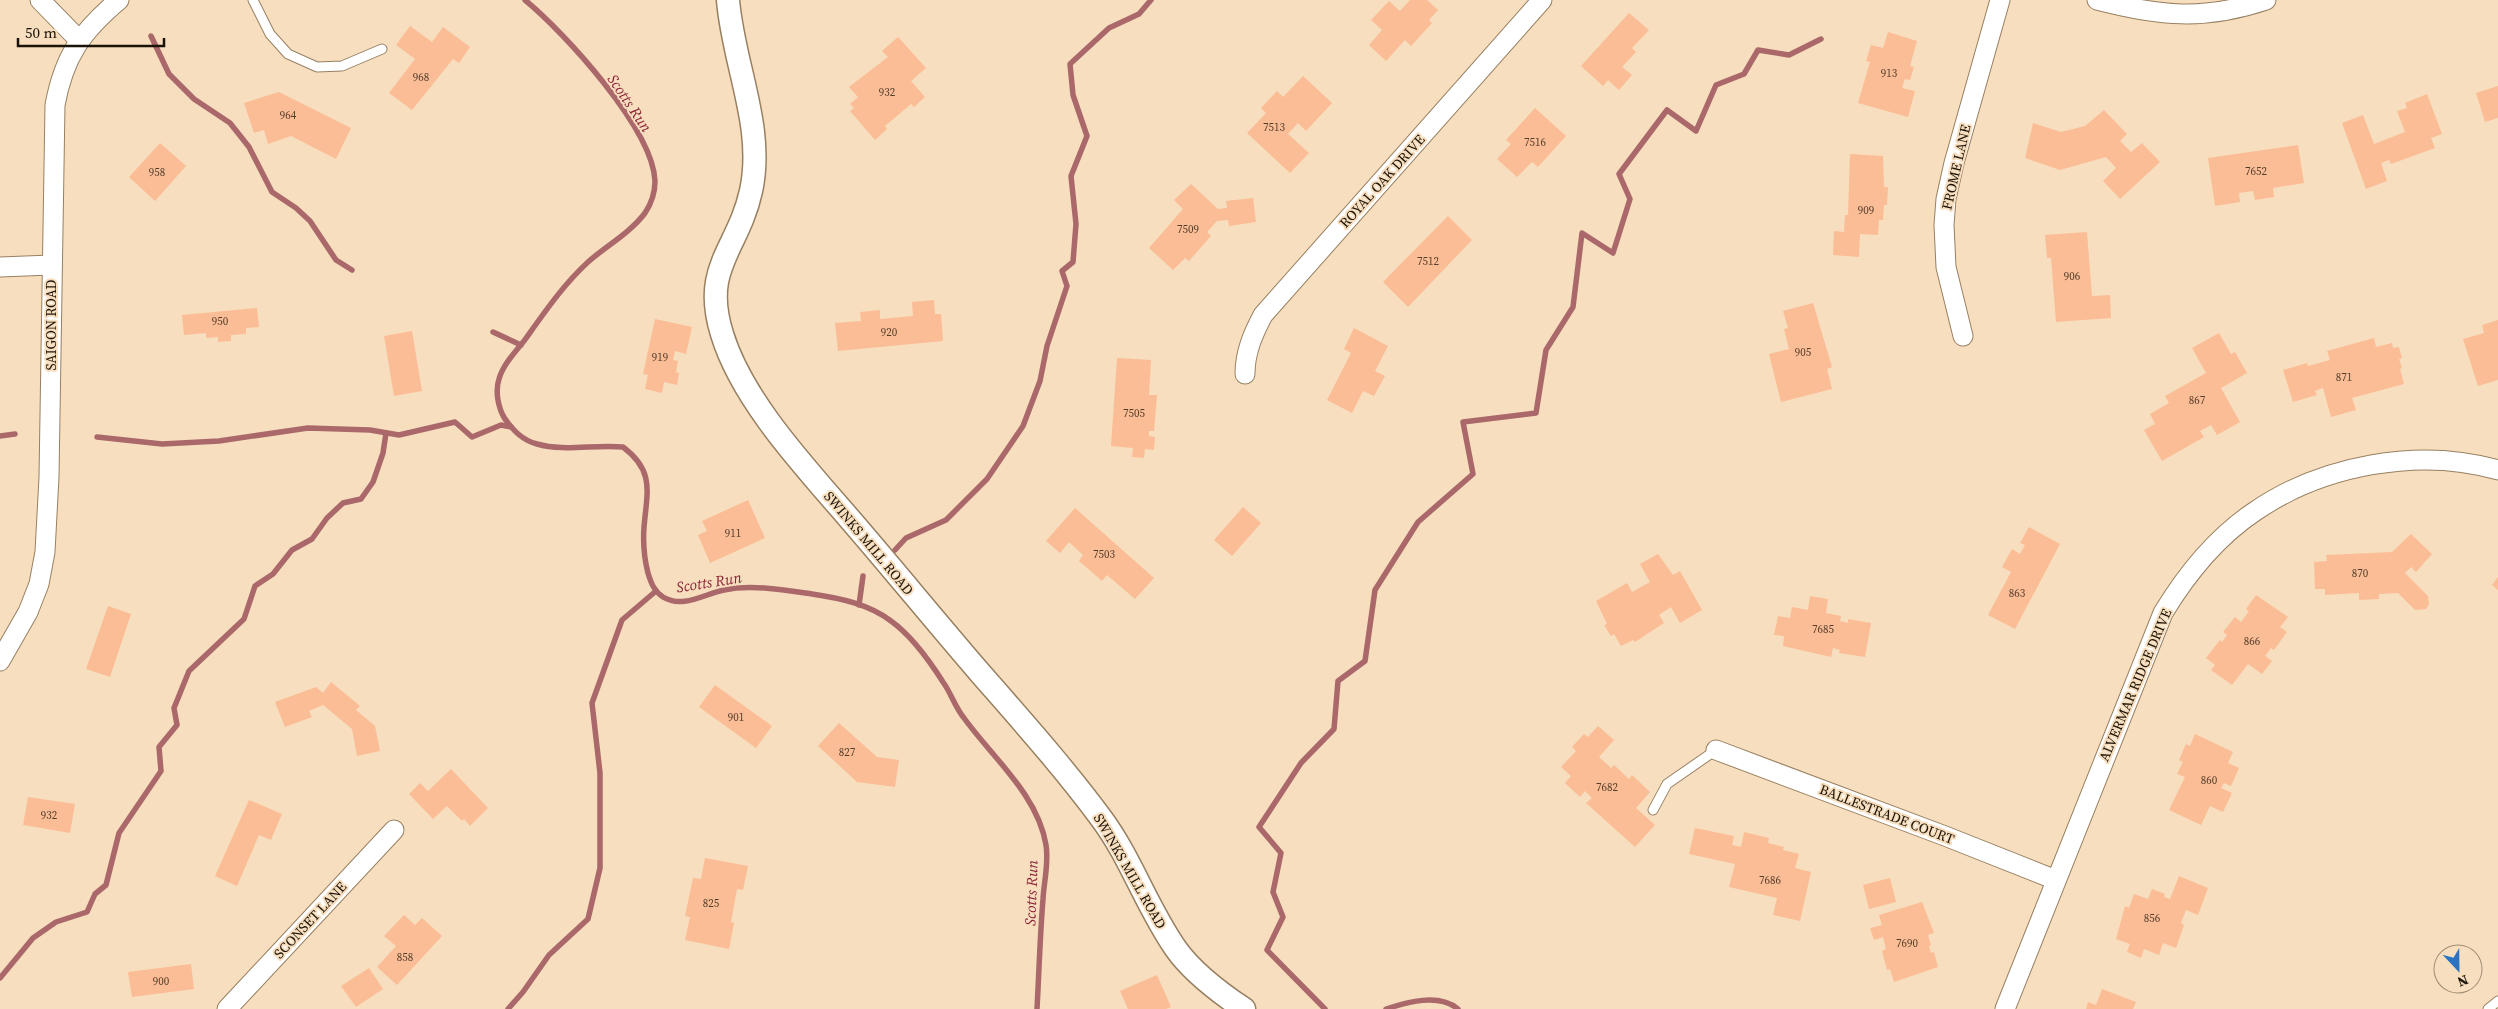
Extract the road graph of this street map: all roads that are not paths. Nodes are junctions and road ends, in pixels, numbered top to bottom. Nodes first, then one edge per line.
1 (40, 0) edge
2 (119, 0) edge
3 (253, 0) edge
4 (728, 0) edge
5 (1542, 0) edge
6 (2000, 0) edge
7 (2097, 0) edge
8 (2266, 0) edge
9 (79, 40) junction
10 (382, 49) dead end
11 (51, 264) junction
12 (0, 267) edge
13 (1963, 336) dead end
14 (1245, 374) dead end
15 (2498, 470) edge
16 (0, 661) edge
17 (1716, 750) joint
18 (1653, 810) dead end
19 (394, 830) dead end
20 (2056, 880) junction
21 (2498, 1001) edge
22 (227, 1009) edge
23 (1244, 1009) edge
24 (2005, 1009) edge
25 (2488, 1009) edge

1 - 9 street
2 - 9 street, SAIGON ROAD
3 - 10 lane
4 - 23 street, SWINKS MILL ROAD
5 - 14 street, ROYAL OAK DRIVE
6 - 13 street, FROME LANE
7 - 8 street
9 - 11 street, SAIGON ROAD
11 - 12 street
11 - 16 street, SAIGON ROAD
15 - 20 street, ALVERMAR RIDGE DRIVE
17 - 18 lane
17 - 20 street, BALLESTRADE COURT
19 - 22 street, SCONSET LANE
20 - 24 street, ALVERMAR RIDGE DRIVE
21 - 25 lane

